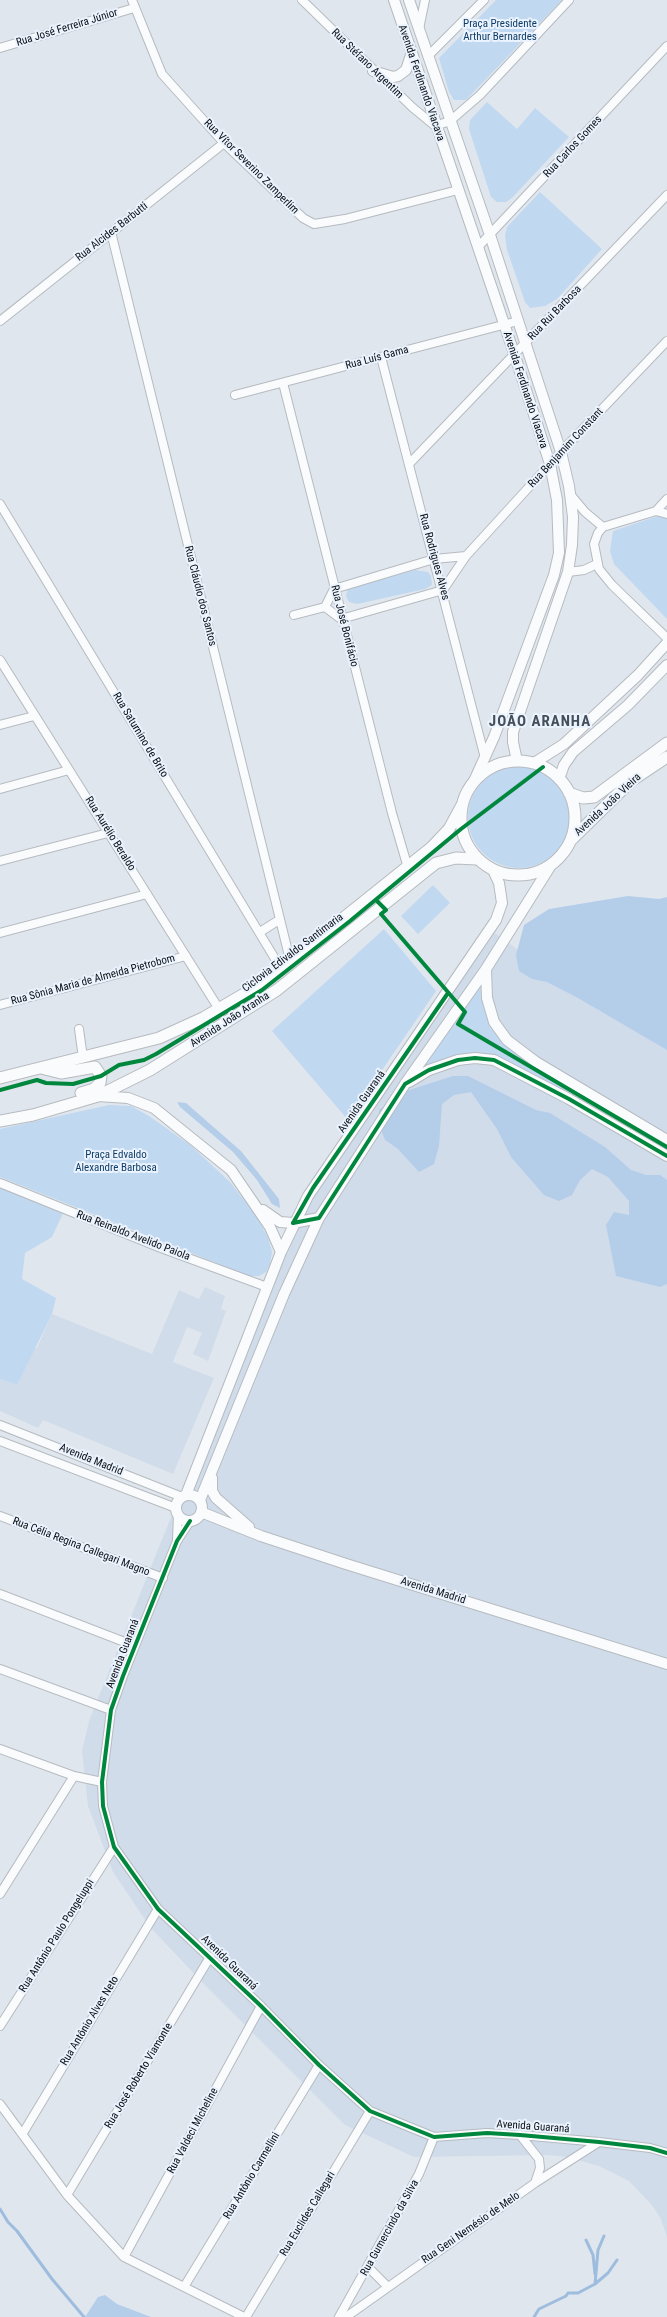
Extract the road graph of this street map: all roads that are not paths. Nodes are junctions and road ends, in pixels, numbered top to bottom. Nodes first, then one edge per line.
1 (302, 0) edge
2 (394, 0) edge
3 (409, 0) edge
4 (425, 0) edge
5 (484, 0) edge
6 (569, 0) edge
7 (133, 4) edge
8 (419, 30) junction
9 (667, 46) edge
10 (0, 48) edge
11 (411, 55) junction
12 (428, 56) junction
13 (373, 71) junction
14 (450, 121) junction
15 (435, 126) junction
16 (224, 143) junction
17 (458, 190) junction
18 (667, 196) edge
19 (111, 232) junction
20 (490, 235) junction
21 (478, 247) junction
22 (0, 321) edge
23 (518, 321) junction
24 (504, 325) junction
25 (667, 341) edge
26 (525, 344) junction
27 (381, 356) junction
28 (514, 356) junction
29 (283, 383) junction
30 (236, 395) dead end
31 (561, 452) junction
32 (410, 464) junction
33 (550, 464) junction
34 (570, 494) junction
35 (667, 499) edge
36 (0, 504) edge
37 (656, 511) junction
38 (667, 514) edge
39 (603, 527) junction
40 (466, 556) junction
41 (434, 559) junction
42 (597, 564) junction
43 (568, 572) junction
44 (334, 589) junction
45 (443, 590) junction
46 (326, 607) junction
47 (294, 615) dead end
48 (341, 619) junction
49 (667, 638) edge
50 (667, 643) edge
51 (0, 660) edge
52 (667, 665) edge
53 (34, 716) junction
54 (0, 725) edge
55 (667, 743) edge
56 (667, 757) edge
57 (485, 758) junction
58 (517, 760) junction
59 (534, 763) junction
60 (69, 770) junction
61 (559, 779) junction
62 (474, 781) junction
63 (0, 789) edge
64 (569, 793) junction
65 (462, 805) junction
66 (108, 832) junction
67 (570, 841) junction
68 (477, 859) junction
69 (0, 861) edge
70 (551, 865) junction
71 (408, 868) junction
72 (492, 870) junction
73 (147, 894) junction
74 (279, 920) junction
75 (260, 932) junction
76 (0, 933) edge
77 (186, 956) junction
78 (290, 960) junction
79 (280, 967) junction
80 (486, 969) junction
81 (0, 1005) edge
82 (219, 1009) junction
83 (79, 1029) dead end
84 (83, 1058) junction
85 (41, 1068) junction
86 (0, 1078) edge
87 (405, 1084) junction
88 (98, 1096) junction
89 (33, 1115) junction
90 (0, 1122) edge
91 (667, 1140) edge
92 (667, 1156) edge
93 (0, 1183) edge
94 (255, 1204) junction
95 (319, 1218) junction
96 (293, 1223) junction
97 (281, 1252) junction
98 (267, 1287) junction
99 (0, 1425) edge
100 (0, 1442) edge
101 (216, 1459) junction
102 (184, 1496) junction
103 (200, 1500) junction
104 (177, 1511) junction
105 (202, 1512) junction
106 (0, 1516) edge
107 (190, 1521) junction
108 (261, 1536) junction
109 (177, 1541) junction
110 (163, 1578) junction
111 (0, 1594) edge
112 (135, 1646) junction
113 (667, 1664) edge
114 (0, 1669) edge
115 (111, 1710) junction
116 (1, 1752) edge
117 (74, 1776) junction
118 (102, 1782) junction
119 (114, 1847) junction
120 (0, 1894) edge
121 (158, 1909) junction
122 (210, 1957) junction
123 (261, 2006) junction
124 (0, 2026) edge
125 (319, 2065) junction
126 (0, 2104) edge
127 (370, 2111) junction
128 (23, 2133) junction
129 (520, 2135) junction
130 (434, 2137) junction
131 (599, 2142) junction
132 (667, 2153) edge
133 (535, 2183) junction
134 (68, 2195) junction
135 (124, 2257) junction
136 (368, 2267) junction
137 (387, 2286) junction
138 (184, 2287) junction
139 (245, 2317) edge
140 (340, 2317) edge
141 (346, 2317) edge

1 - 13 street, Rua Stéfano Argentim
2 - 11 street, Avenida Ferdinando Viacava
3 - 8 street, Avenida Ferdinando Viacava
4 - 8 street
5 - 12 street
6 - 14 street
7 - 10 street, Rua José Ferreira Júnior
7 - 16 street, Rua Vítor Severino Zamperlim
8 - 12 street, Avenida Ferdinando Viacava
9 - 20 street, Rua Carlos Gomes
11 - 13 street
11 - 15 street, Avenida Ferdinando Viacava
12 - 14 street, Avenida Ferdinando Viacava
13 - 15 street, Rua Stéfano Argentim
14 - 15 street
14 - 20 street, Avenida Ferdinando Viacava
15 - 17 street, Avenida Ferdinando Viacava
16 - 17 street, Rua Vítor Severino Zamperlim
16 - 19 street, Rua Alcides Barbutti
17 - 21 street, Avenida Ferdinando Viacava
18 - 26 street, Rua Rui Barbosa
19 - 22 street, Rua Alcides Barbutti
19 - 74 street, Rua Cláudio dos Santos
20 - 21 street, Rua Carlos Gomes
20 - 23 street, Avenida Ferdinando Viacava
21 - 24 street, Avenida Ferdinando Viacava
23 - 24 street, Rua Luís Gama
23 - 26 street, Avenida Ferdinando Viacava
24 - 27 street, Rua Luís Gama
24 - 28 street, Avenida Ferdinando Viacava
25 - 31 street, Rua Benjamim Constant
26 - 28 street, Rua Rui Barbosa
26 - 31 street, Avenida Ferdinando Viacava
27 - 29 street, Rua Luís Gama
27 - 32 street, Rua Rodrigues Alves
28 - 32 street, Rua Rui Barbosa
28 - 33 street, Avenida Ferdinando Viacava
29 - 30 street, Rua Luís Gama
29 - 44 street, Rua José Bonifácio
31 - 33 street, Rua Benjamim Constant
31 - 34 street, Avenida Ferdinando Viacava
32 - 41 street, Rua Rodrigues Alves
33 - 40 street, Rua Benjamim Constant
33 - 57 street, Avenida Ferdinando Viacava
34 - 39 street
34 - 43 street, Avenida Ferdinando Viacava
35 - 37 street
36 - 75 street, Rua Saturnino de Brito
37 - 38 street
37 - 39 street
39 - 42 street
40 - 41 street
40 - 45 street, Rua Benjamim Constant
41 - 44 street
41 - 45 street, Rua Rodrigues Alves
42 - 43 street
42 - 49 street
43 - 58 street, Avenida Ferdinando Viacava
44 - 46 street
44 - 48 street, Rua José Bonifácio
45 - 48 street
45 - 57 street, Rua Rodrigues Alves
46 - 47 street
46 - 48 street
48 - 71 street, Rua José Bonifácio
50 - 59 street
51 - 53 street, Rua Aurélio Beraldo
52 - 61 street
53 - 54 street
53 - 60 street, Rua Aurélio Beraldo
55 - 64 main road, Avenida João Vieira
56 - 67 main road, Avenida João Vieira
57 - 62 street, Avenida Ferdinando Viacava
58 - 59 main road
58 - 62 main road
59 - 61 main road
60 - 63 street
60 - 66 street, Rua Aurélio Beraldo
61 - 64 main road
62 - 65 main road
64 - 67 main road
65 - 68 main road
65 - 71 main road, Avenida João Aranha
66 - 69 street
66 - 73 street, Rua Aurélio Beraldo
67 - 70 main road
68 - 72 main road
68 - 88 main road, Avenida João Aranha
70 - 72 main road
70 - 80 street
71 - 78 main road, Avenida João Aranha
72 - 96 street, Avenida Guaraná
73 - 76 street
73 - 77 street, Rua Aurélio Beraldo
74 - 75 street
74 - 78 street, Rua Cláudio dos Santos
75 - 79 street, Rua Saturnino de Brito
77 - 81 street, Rua Sônia Maria de Almeida Pietrobom
77 - 82 street, Rua Aurélio Beraldo
78 - 79 main road, Avenida João Aranha
79 - 82 main road, Avenida João Aranha
80 - 87 street
80 - 91 street
82 - 84 main road, Avenida João Aranha
83 - 84 street
84 - 85 main road, Avenida João Aranha
85 - 86 main road, Avenida João Aranha
85 - 89 main road
87 - 92 street
87 - 95 street
88 - 89 main road, Avenida João Aranha
88 - 94 street
89 - 90 main road, Avenida João Aranha
93 - 98 street, Rua Reinaldo Avelido Paiola
94 - 96 street
94 - 97 street
95 - 96 street
95 - 101 street
96 - 97 street, Avenida Guaraná
97 - 98 street, Avenida Guaraná
98 - 102 street, Avenida Guaraná
99 - 102 street, Avenida Madrid
100 - 104 street, Avenida Madrid
101 - 103 street
101 - 108 street
102 - 103 street
102 - 104 street
103 - 105 street
104 - 107 street
104 - 109 street, Avenida Guaraná
105 - 107 street
105 - 108 street, Avenida Madrid
106 - 110 street, Rua Célia Regina Callegari Magno
107 - 109 street, Avenida Guaraná
108 - 113 street, Avenida Madrid
109 - 110 street, Avenida Guaraná
110 - 112 street, Avenida Guaraná
111 - 112 street
112 - 115 street, Avenida Guaraná
114 - 115 street
115 - 118 street, Avenida Guaraná
116 - 117 street
117 - 118 street
117 - 120 street
118 - 119 street, Avenida Guaraná
119 - 121 street, Avenida Guaraná
119 - 124 street, Rua Antônio Paulo Pongeluppi
121 - 122 street, Avenida Guaraná
121 - 128 street, Rua Antônio Alves Neto
122 - 123 street, Avenida Guaraná
122 - 134 street, Rua José Roberto Viamonte
123 - 125 street, Avenida Guaraná
123 - 135 street, Rua Valdeci Micheline
125 - 127 street, Avenida Guaraná
125 - 138 street, Rua Antônio Carmellini
126 - 128 street
127 - 130 street, Avenida Guaraná
127 - 139 street, Rua Euclides Callegari
128 - 134 street
129 - 130 street, Avenida Guaraná
129 - 131 street, Avenida Guaraná
129 - 133 street, Avenida Guaraná
130 - 136 street, Rua Gumercindo da Silva
131 - 132 street, Avenida Guaraná
131 - 133 street, Rua Geni Nemésio de Melo
133 - 137 street, Rua Geni Nemésio de Melo
134 - 135 street
135 - 138 street
136 - 137 street
136 - 140 street, Rua Gumercindo da Silva
137 - 141 street, Rua Geni Nemésio de Melo
138 - 139 street

